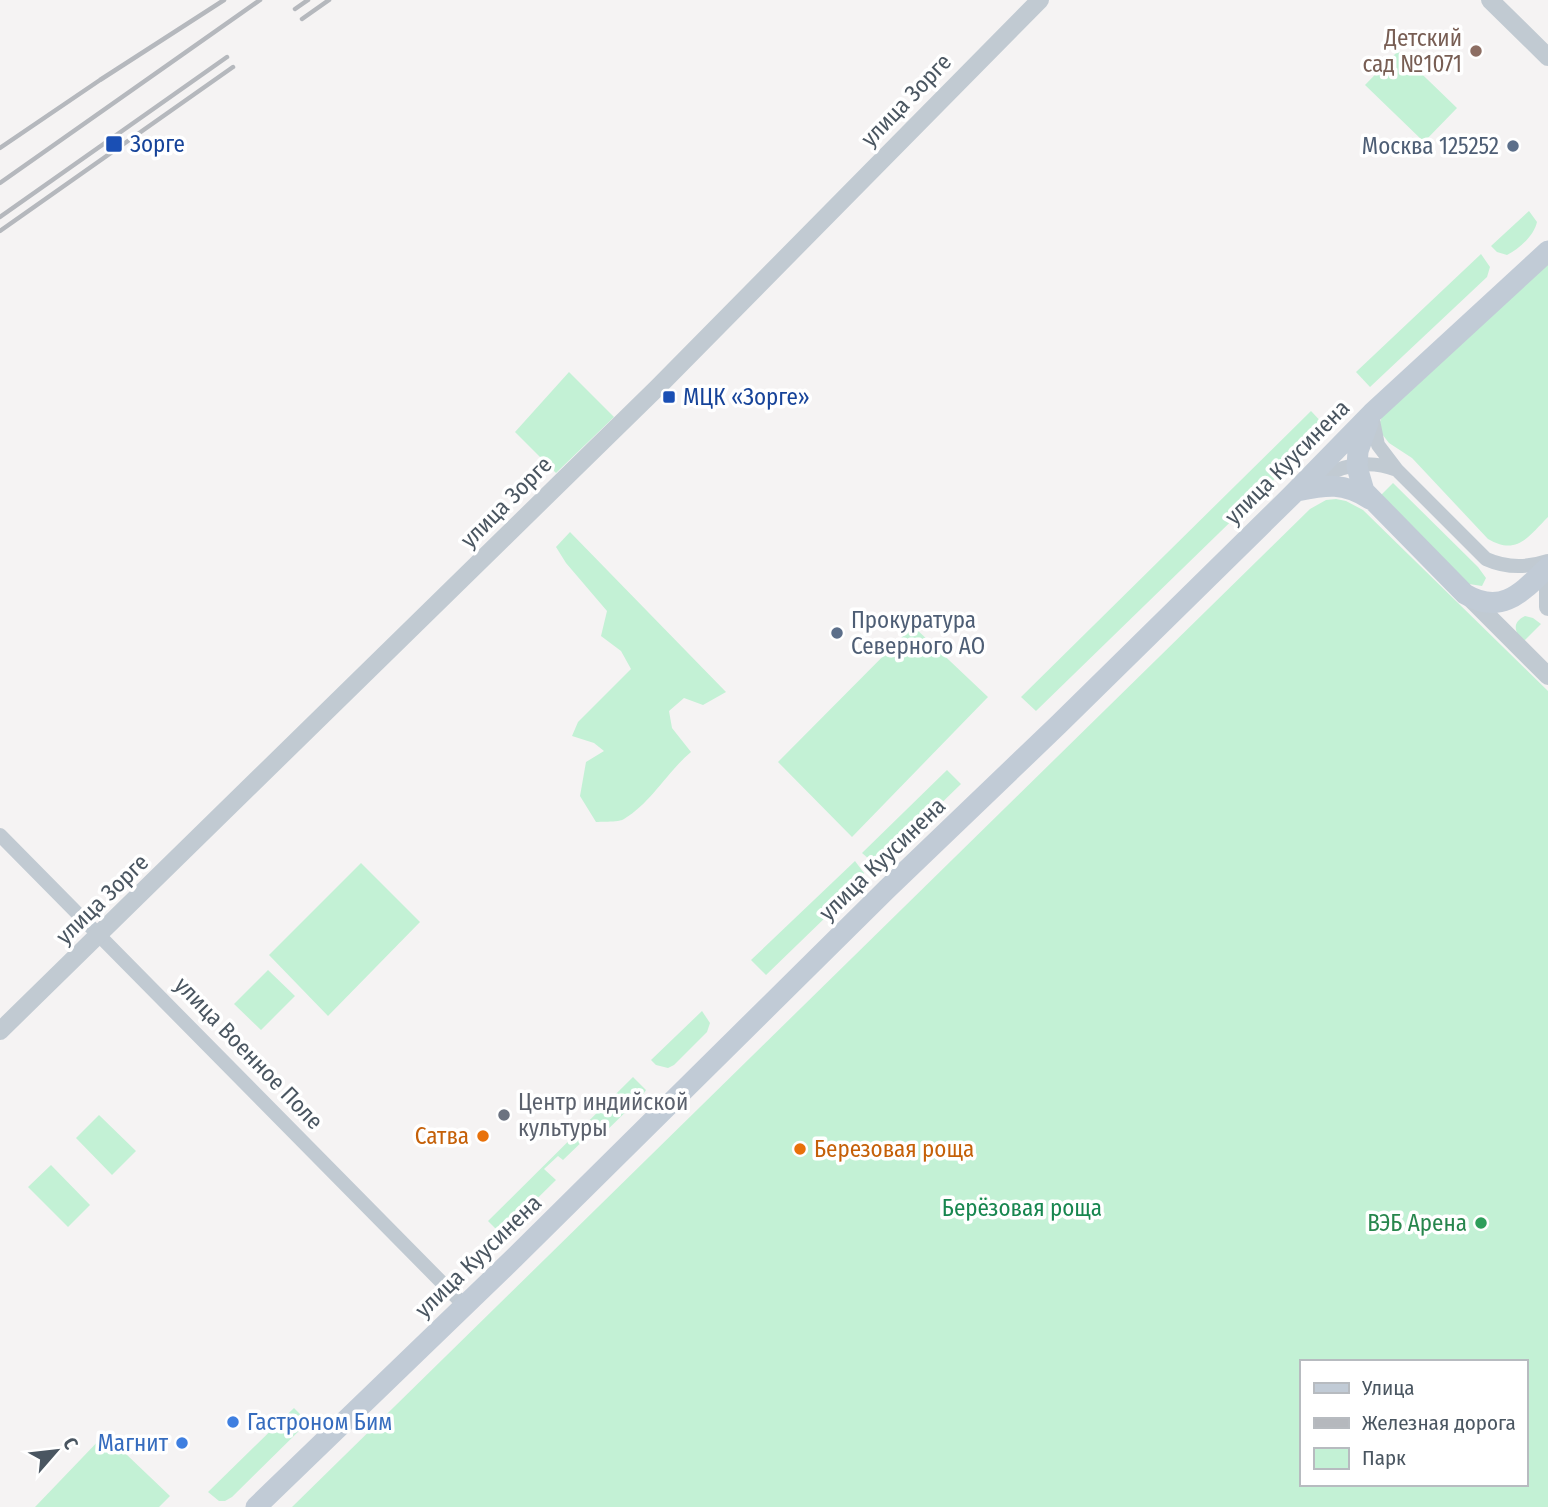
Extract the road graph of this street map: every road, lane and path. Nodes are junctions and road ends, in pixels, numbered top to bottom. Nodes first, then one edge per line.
1 (1040, 0) edge
2 (1490, 0) edge
3 (1548, 57) edge
4 (1548, 251) edge
5 (1372, 414) junction
6 (1357, 464) junction
7 (1397, 470) junction
8 (1297, 491) junction
9 (1370, 499) junction
10 (1548, 561) edge
11 (1548, 567) edge
12 (1548, 588) edge
13 (1465, 594) junction
14 (1548, 607) edge
15 (1548, 676) edge
16 (0, 835) edge
17 (100, 934) junction
18 (0, 1031) edge
19 (465, 1306) junction
20 (256, 1507) edge

1 - 17 street, улица Зорге
2 - 3 street
4 - 5 main road, улица Куусинена
5 - 6 main road
5 - 7 street
5 - 8 main road, улица Куусинена
6 - 7 street
6 - 8 street
6 - 9 main road
7 - 10 street
8 - 9 main road
8 - 19 main road, улица Куусинена
9 - 13 main road
11 - 13 main road
12 - 14 street
13 - 15 street
16 - 17 street, улица Военное Поле
17 - 18 street, улица Зорге
17 - 19 street, улица Военное Поле
19 - 20 main road, улица Куусинена

